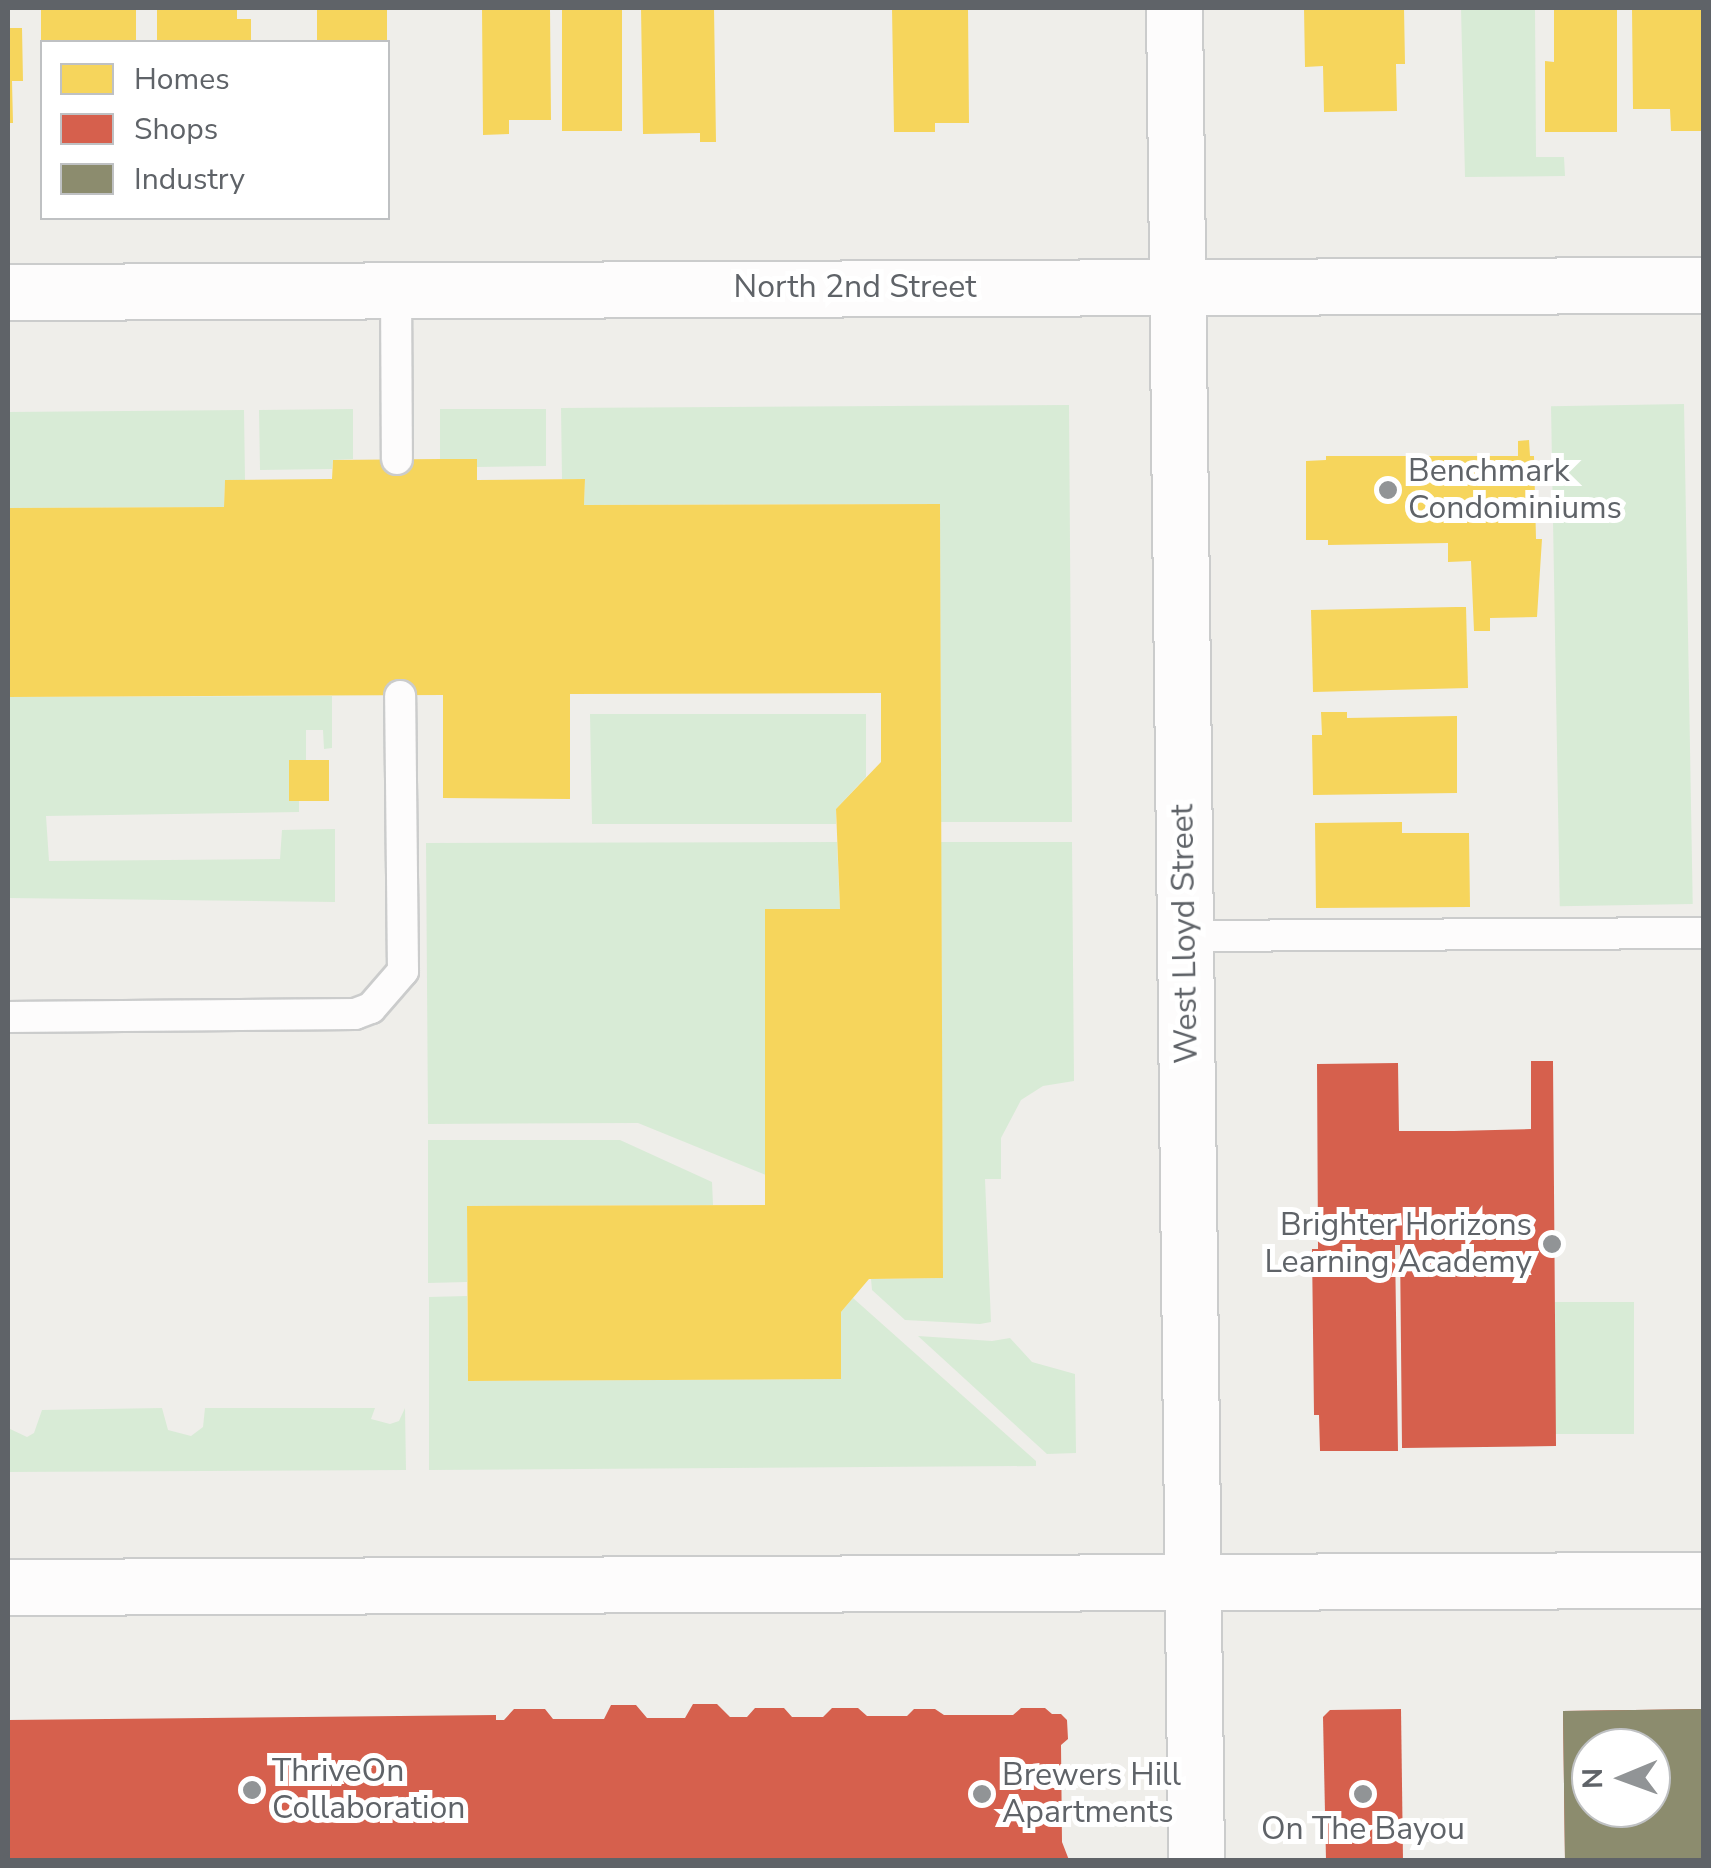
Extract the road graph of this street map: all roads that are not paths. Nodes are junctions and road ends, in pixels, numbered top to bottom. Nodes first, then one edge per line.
1 (1174, 8) edge
2 (1704, 286) edge
3 (1178, 287) junction
4 (396, 288) junction
5 (8, 292) edge
6 (398, 459) dead end
7 (400, 696) dead end
8 (1704, 933) edge
9 (1185, 936) junction
10 (8, 1017) edge
11 (1704, 1580) edge
12 (1193, 1583) junction
13 (8, 1588) edge
14 (1196, 1860) edge

1 - 3 street, West Lloyd Street
2 - 3 street, North 2nd Street
3 - 4 street, North 2nd Street
3 - 9 street, West Lloyd Street
4 - 5 street, North 2nd Street
4 - 6 lane
7 - 10 lane
8 - 9 lane
9 - 12 street, West Lloyd Street
11 - 12 street
12 - 13 street
12 - 14 street, West Lloyd Street

